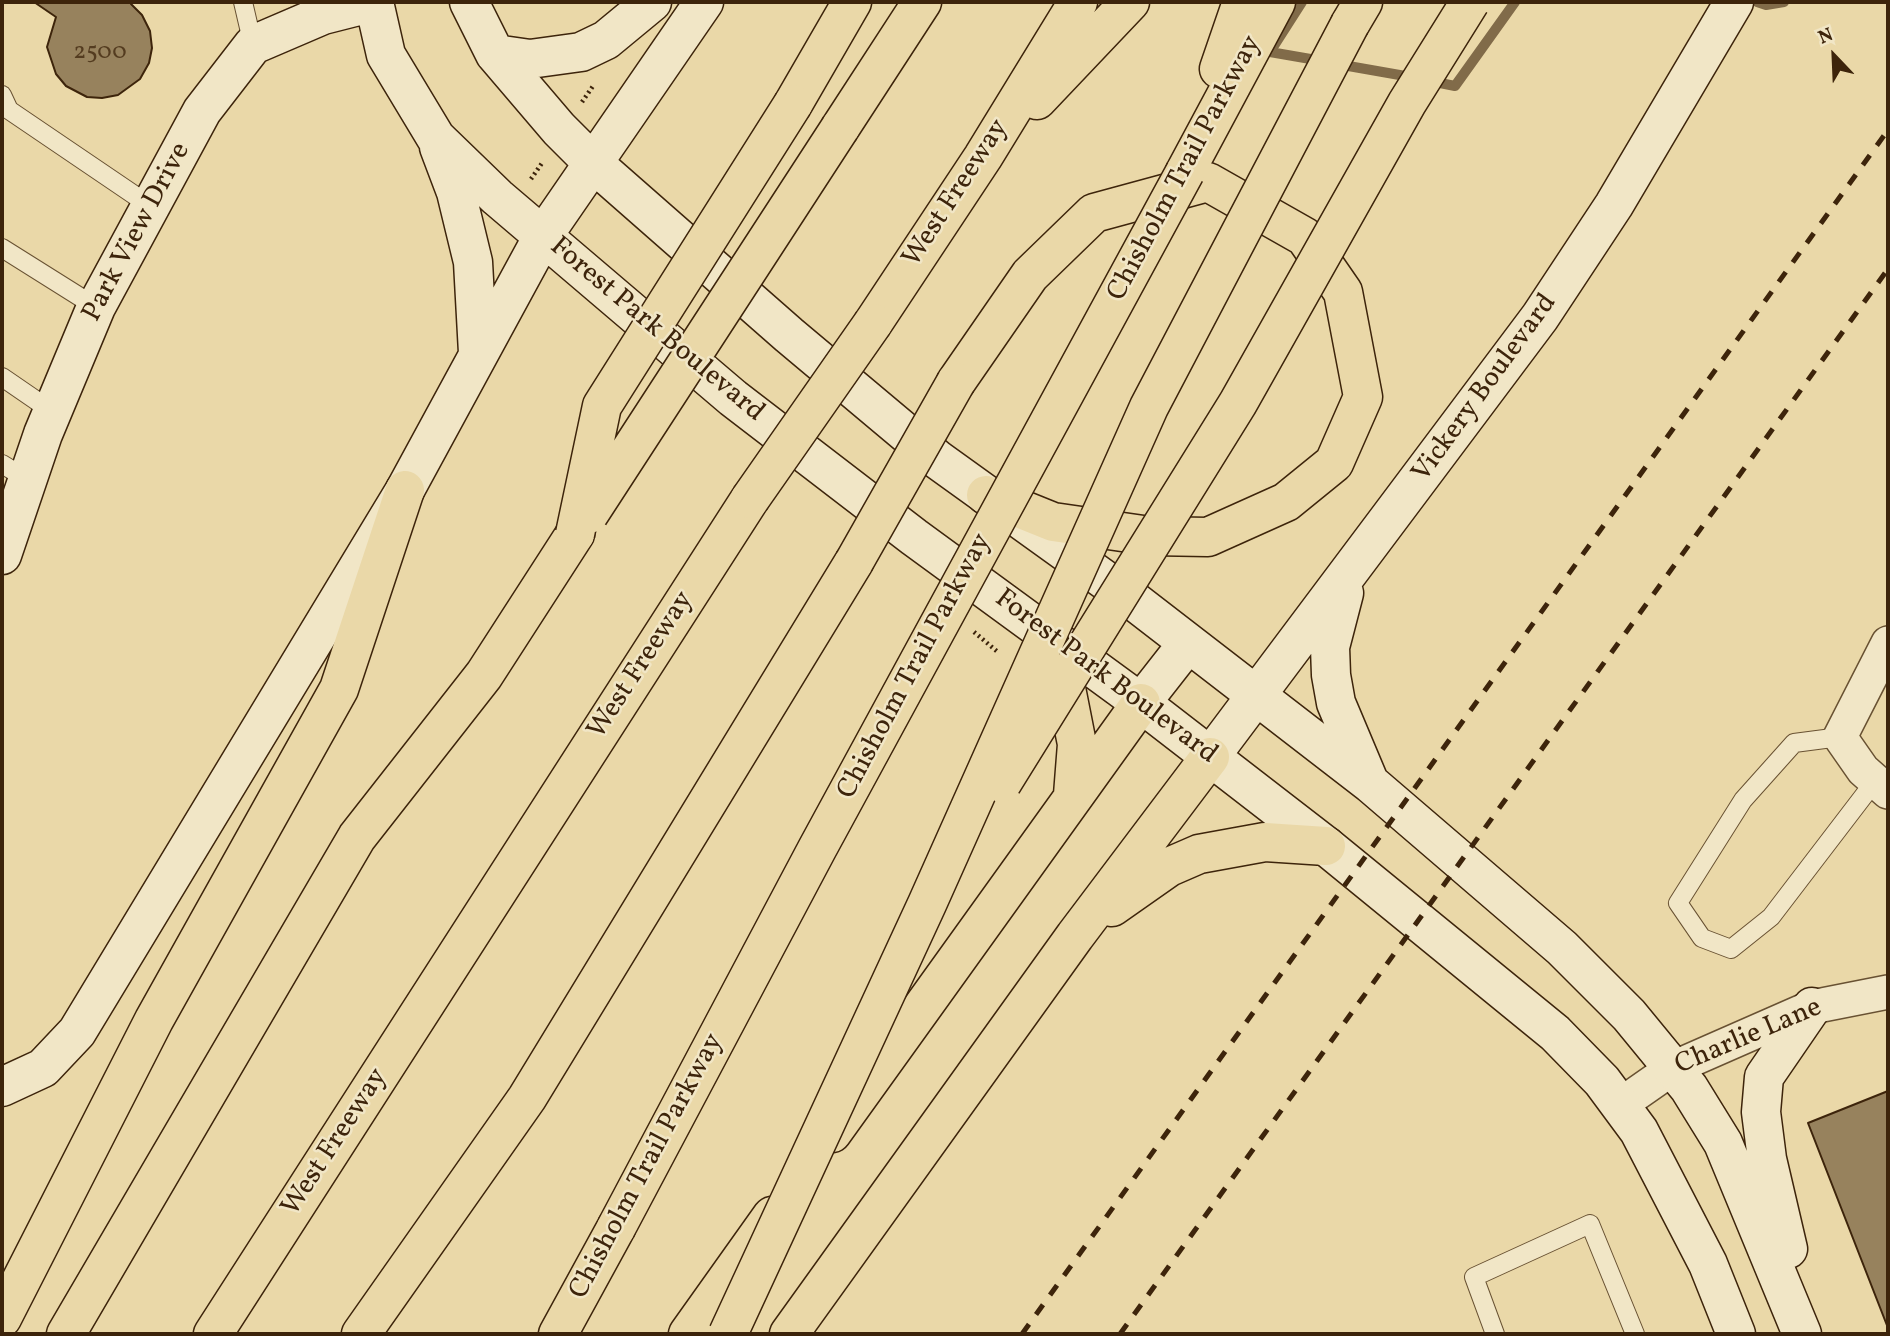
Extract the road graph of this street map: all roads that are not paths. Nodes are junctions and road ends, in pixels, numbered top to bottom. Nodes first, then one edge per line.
1 (243, 2) edge
2 (374, 2) edge
3 (469, 2) edge
4 (652, 2) edge
5 (704, 2) edge
6 (852, 2) edge
7 (922, 2) edge
8 (1078, 2) edge
9 (1130, 2) edge
10 (1242, 2) edge
11 (1276, 2) edge
12 (1363, 2) edge
13 (1469, 2) edge
14 (1734, 2) edge
15 (253, 45) junction
16 (495, 54) junction
17 (2, 95) edge
18 (436, 138) junction
19 (983, 157) junction
20 (592, 162) junction
21 (1185, 172) junction
22 (149, 205) junction
23 (543, 236) junction
24 (2, 248) edge
25 (96, 307) junction
26 (478, 352) junction
27 (2, 377) edge
28 (53, 412) junction
29 (15, 472) edge
30 (405, 490) junction
31 (986, 495) junction
32 (575, 534) junction
33 (3, 551) edge
34 (1353, 568) junction
35 (1038, 628) junction
36 (1188, 643) junction
37 (1888, 643) edge
38 (1258, 695) junction
39 (1141, 703) junction
40 (1840, 737) junction
41 (1210, 757) junction
42 (1371, 784) junction
43 (1882, 786) edge
44 (1073, 795) junction
45 (1326, 846) junction
46 (927, 904) junction
47 (1075, 936) junction
48 (1888, 992) edge
49 (1812, 1007) junction
50 (1673, 1068) junction
51 (2, 1087) edge
52 (1619, 1105) junction
53 (2, 1318) edge
54 (66, 1334) edge
55 (213, 1334) edge
56 (361, 1334) edge
57 (558, 1334) edge
58 (688, 1334) edge
59 (728, 1334) edge
60 (789, 1334) edge
61 (1495, 1334) edge
62 (1635, 1334) edge
63 (1735, 1334) edge
64 (1802, 1334) edge

1 - 15 lane
2 - 15 main road, Park View Drive
2 - 18 main road, Forest Park Boulevard
3 - 16 main road
4 - 16 main road
5 - 20 main road
6 - 32 highway, bridge
7 - 32 highway, bridge
8 - 19 highway, West Freeway
9 - 19 highway
10 - 21 highway
11 - 21 highway, Chisholm Trail Parkway
12 - 46 highway, bridge
13 - 46 highway, bridge
14 - 34 main road, Vickery Boulevard
15 - 22 main road, Park View Drive
16 - 20 main road
17 - 22 lane
18 - 23 main road, Forest Park Boulevard
18 - 26 main road
19 - 55 highway, West Freeway, bridge
20 - 23 main road
20 - 31 main road
21 - 57 highway, Chisholm Trail Parkway, bridge
22 - 25 main road, Park View Drive
23 - 26 main road
23 - 35 main road, Forest Park Boulevard
24 - 25 lane
25 - 28 main road, Park View Drive
26 - 30 main road
27 - 28 lane
28 - 29 main road, Park View Drive
29 - 33 main road, Park View Drive
30 - 51 main road
30 - 53 highway
31 - 36 main road
31 - 56 highway, bridge
32 - 54 highway
34 - 38 main road, Vickery Boulevard
34 - 42 main road
35 - 39 main road, Forest Park Boulevard
35 - 44 highway
36 - 38 main road
36 - 39 main road
37 - 40 street
38 - 41 main road, Vickery Boulevard
38 - 42 main road
39 - 41 main road, Forest Park Boulevard
39 - 44 highway
40 - 43 street
40 - 43 lane
41 - 45 main road, Forest Park Boulevard
41 - 47 highway
42 - 50 main road
44 - 58 highway
45 - 47 highway
45 - 52 main road, Forest Park Boulevard
46 - 59 highway, bridge
47 - 60 highway
48 - 49 street, Charlie Lane
49 - 50 street, Charlie Lane
49 - 64 main road
50 - 52 street, Charlie Lane
50 - 64 main road
52 - 63 main road, Forest Park Boulevard
61 - 62 lane

